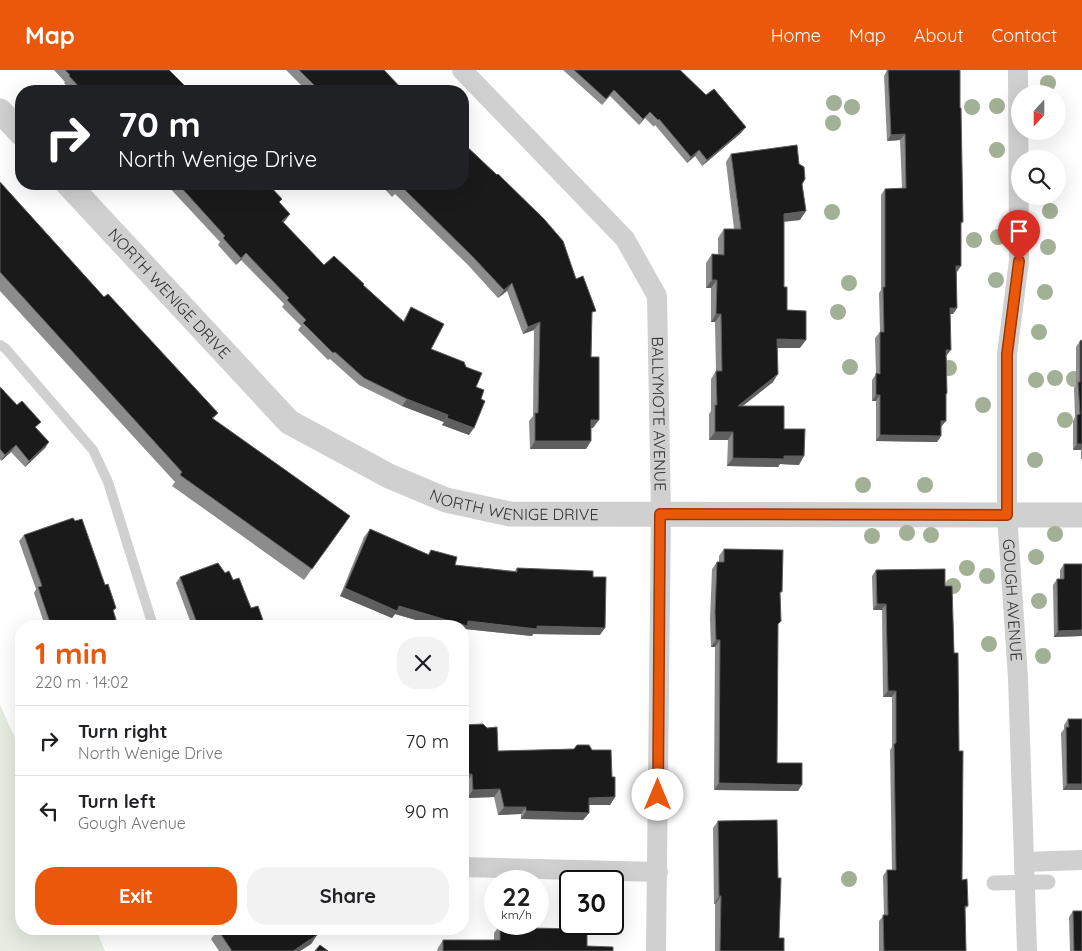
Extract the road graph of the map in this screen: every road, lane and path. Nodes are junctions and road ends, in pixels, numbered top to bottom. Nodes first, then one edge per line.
1 (462, 70) edge
2 (1018, 70) edge
3 (0, 110) edge
4 (15, 127) edge
5 (74, 190) edge
6 (0, 345) edge
7 (660, 514) junction
8 (1007, 515) junction
9 (1082, 515) edge
10 (151, 620) edge
11 (1082, 860) edge
12 (1024, 862) junction
13 (469, 867) edge
14 (658, 872) junction
15 (1048, 882) dead end
16 (994, 883) dead end
17 (1025, 883) junction
18 (656, 951) edge
19 (1027, 951) edge

1 - 7 street, BALLYMOTE AVENUE
2 - 8 street, GOUGH AVENUE
3 - 4 street
5 - 7 street, NORTH WENIGE DRIVE
6 - 10 lane
7 - 8 street, NORTH WENIGE DRIVE
7 - 14 street, BALLYMOTE AVENUE
8 - 9 street, NORTH WENIGE DRIVE
8 - 12 street, GOUGH AVENUE
11 - 12 street
12 - 17 street, GOUGH AVENUE
13 - 14 street
14 - 18 street, BALLYMOTE AVENUE
15 - 17 street
16 - 17 street
17 - 19 street, GOUGH AVENUE

